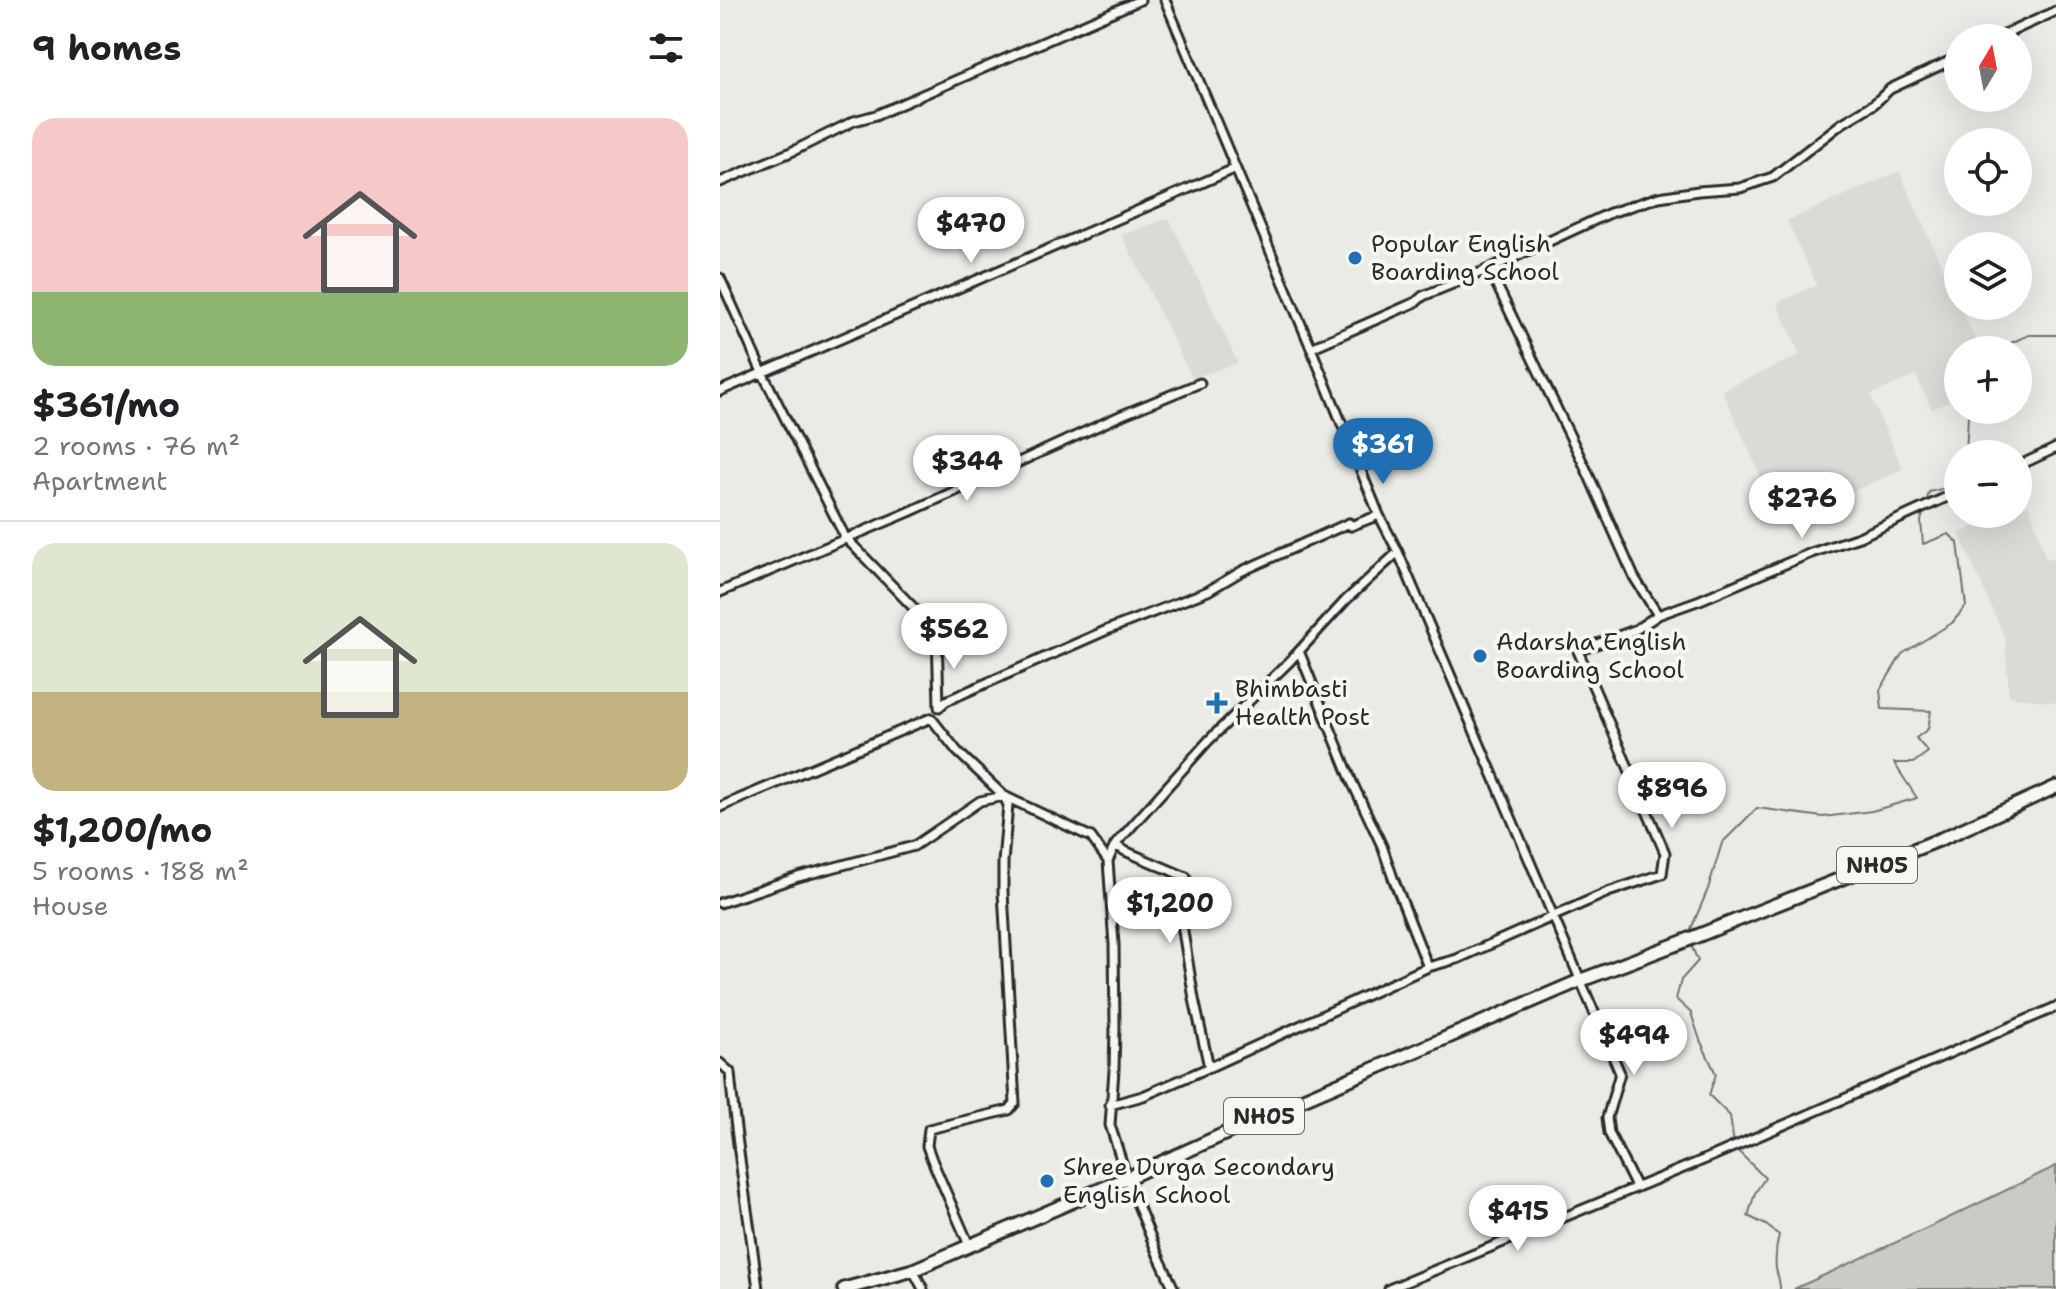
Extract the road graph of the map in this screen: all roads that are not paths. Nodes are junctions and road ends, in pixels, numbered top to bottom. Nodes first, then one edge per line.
1 (1140, 0) edge
2 (1165, 0) edge
3 (2056, 11) edge
4 (2028, 24) edge
5 (1944, 64) edge
6 (1234, 169) junction
7 (720, 182) edge
8 (1489, 269) junction
9 (720, 278) edge
10 (1311, 348) junction
11 (762, 372) junction
12 (1200, 383) dead end
13 (720, 391) edge
14 (2056, 448) edge
15 (2032, 459) edge
16 (1944, 498) edge
17 (1379, 515) junction
18 (845, 537) junction
19 (1398, 552) junction
20 (720, 592) edge
21 (1658, 615) junction
22 (1299, 651) junction
23 (2056, 787) edge
24 (1004, 796) junction
25 (720, 807) edge
26 (1115, 845) junction
27 (1108, 861) junction
28 (720, 903) edge
29 (1554, 915) junction
30 (1428, 967) junction
31 (1579, 981) junction
32 (2056, 1007) edge
33 (720, 1063) edge
34 (1209, 1067) junction
35 (1110, 1105) junction
36 (1127, 1178) junction
37 (1636, 1187) junction
38 (969, 1245) junction
39 (913, 1270) junction
40 (758, 1289) edge
41 (844, 1289) edge
42 (923, 1289) edge
43 (1174, 1289) edge
44 (1389, 1289) edge

1 - 7 street
2 - 6 street
3 - 4 street
5 - 8 street
6 - 10 street
6 - 11 street
8 - 10 street
8 - 21 street
9 - 11 street
10 - 17 street
11 - 13 street
11 - 18 street
12 - 18 street
14 - 15 street
16 - 21 street
17 - 18 street
17 - 19 street
18 - 20 street
19 - 22 street
19 - 29 street
21 - 29 street
22 - 26 street
22 - 30 street
23 - 31 main road, NH05
24 - 25 street
24 - 27 street
24 - 28 street
24 - 38 street
26 - 27 street
26 - 34 street
27 - 35 street
29 - 30 street
29 - 31 street
30 - 34 street
31 - 36 main road, NH05
31 - 37 street
32 - 37 street
33 - 40 street
34 - 35 street
35 - 36 street
36 - 38 main road, NH05
36 - 43 street
37 - 44 street
38 - 39 main road, NH05
39 - 41 main road, NH05
39 - 42 street

